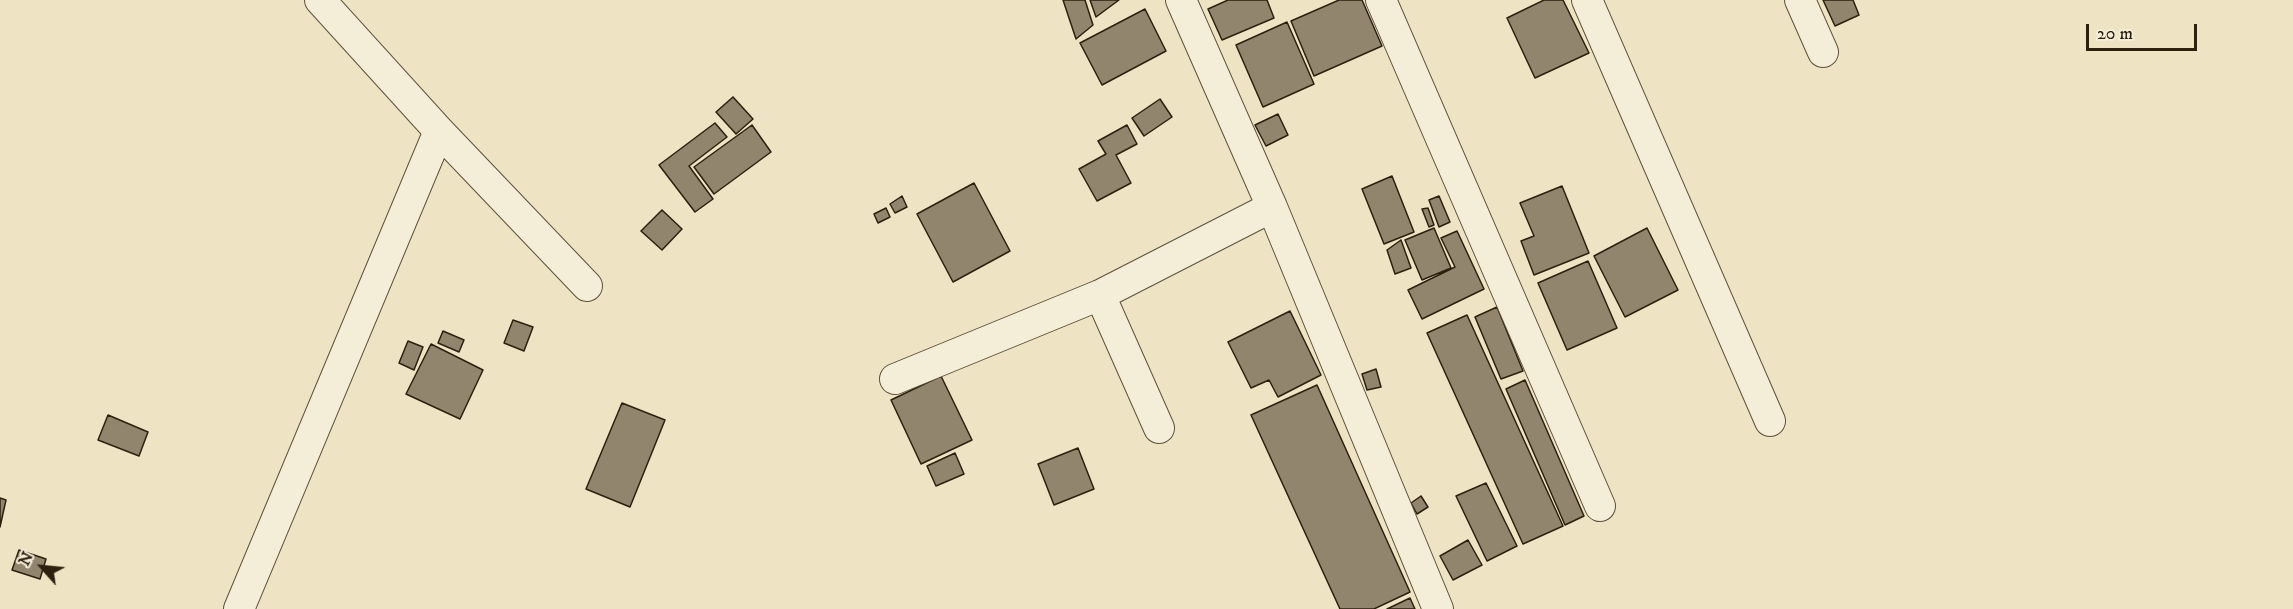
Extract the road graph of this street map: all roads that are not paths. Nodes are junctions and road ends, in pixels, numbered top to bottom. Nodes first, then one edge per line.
1 (320, 0) edge
2 (1181, 0) edge
3 (1381, 0) edge
4 (1587, 0) edge
5 (1800, 0) edge
6 (1822, 52) dead end
7 (439, 131) junction
8 (1272, 207) junction
9 (587, 286) dead end
10 (1100, 295) junction
11 (895, 379) dead end
12 (1770, 421) dead end
13 (1159, 429) dead end
14 (1600, 506) dead end
15 (239, 609) edge
16 (1438, 609) edge

1 - 7 street
2 - 8 street
3 - 14 street
4 - 12 street
5 - 6 street
7 - 9 street
7 - 15 street
8 - 10 street
8 - 16 street
10 - 11 street
10 - 13 street

